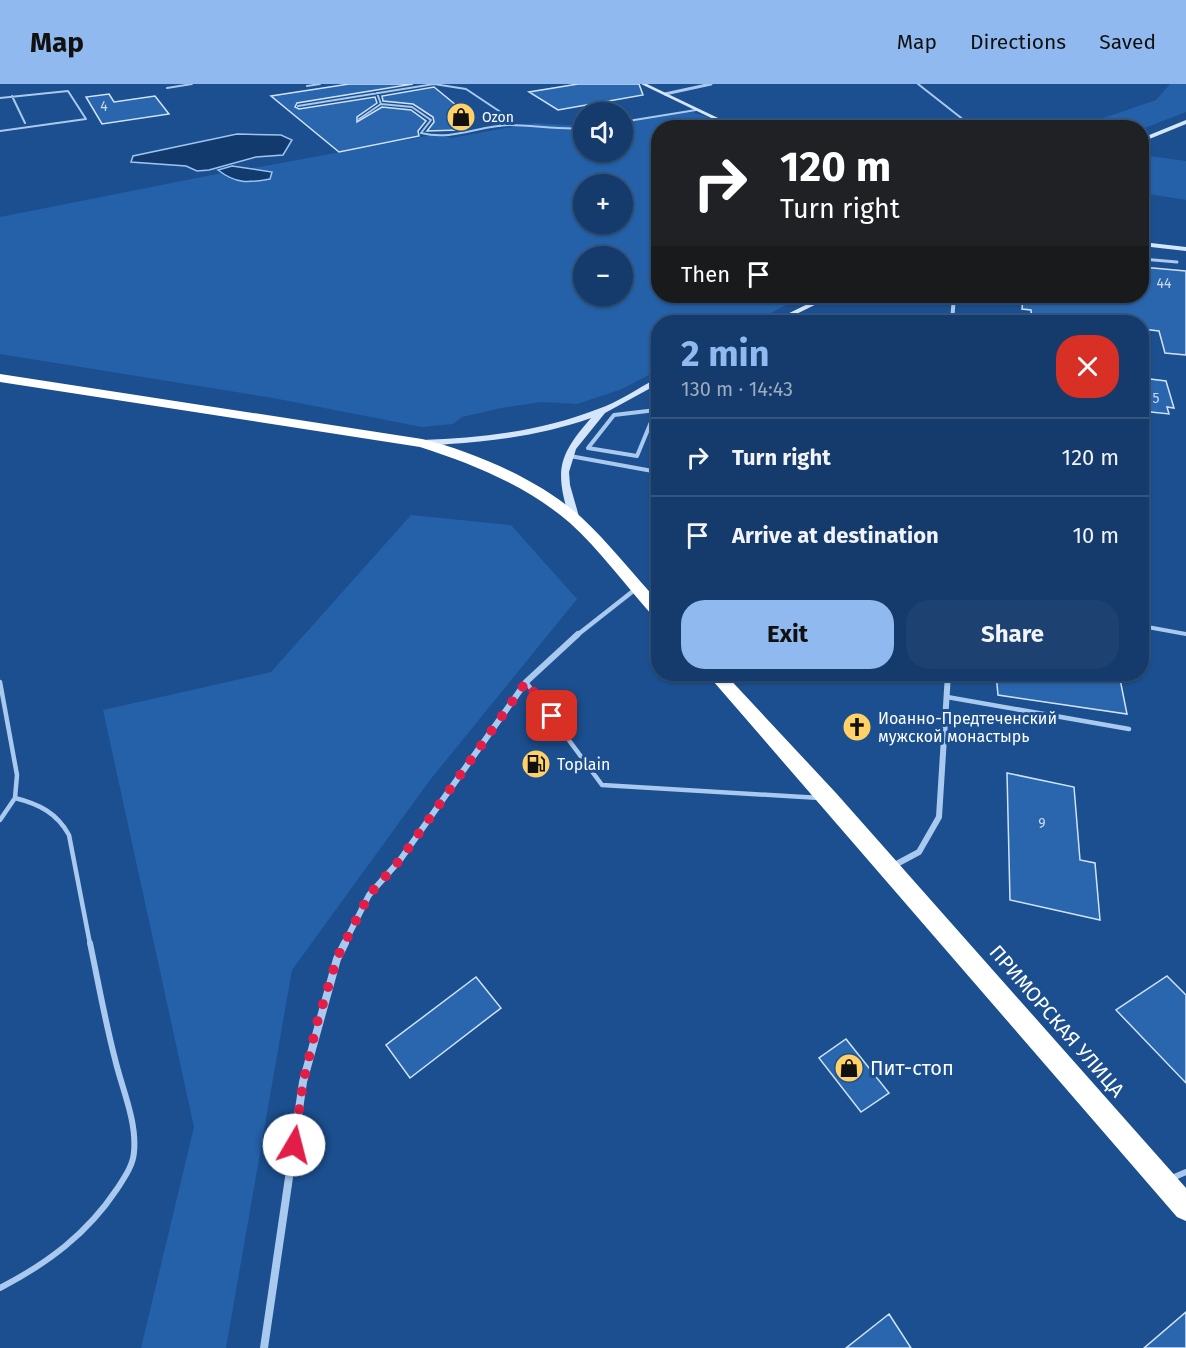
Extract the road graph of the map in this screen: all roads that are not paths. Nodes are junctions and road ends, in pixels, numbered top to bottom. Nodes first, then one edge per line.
1 (192, 84) edge
2 (320, 84) edge
3 (643, 84) edge
4 (711, 84) edge
5 (918, 84) edge
6 (307, 86) edge
7 (167, 88) dead end
8 (377, 93) junction
9 (665, 94) junction
10 (12, 96) junction
11 (0, 98) edge
12 (381, 104) junction
13 (298, 106) dead end
14 (696, 110) junction
15 (359, 119) dead end
16 (633, 120) edge
17 (719, 120) edge
18 (964, 120) edge
19 (1186, 122) edge
20 (25, 123) dead end
21 (500, 126) junction
22 (573, 128) edge
23 (0, 131) edge
24 (1149, 137) edge
25 (1149, 245) edge
26 (1186, 249) edge
27 (1149, 260) edge
28 (1177, 262) dead end
29 (814, 303) edge
30 (790, 315) edge
31 (0, 378) edge
32 (651, 385) edge
33 (603, 411) junction
34 (651, 411) edge
35 (651, 422) edge
36 (578, 439) junction
37 (422, 443) junction
38 (591, 444) junction
39 (567, 456) junction
40 (651, 471) edge
41 (575, 520) junction
42 (637, 588) junction
43 (651, 603) edge
44 (1149, 627) edge
45 (1186, 634) edge
46 (721, 681) edge
47 (948, 681) edge
48 (0, 682) edge
49 (526, 682) junction
50 (947, 697) junction
51 (1129, 729) dead end
52 (15, 798) junction
53 (829, 798) junction
54 (0, 820) edge
55 (890, 868) junction
56 (1186, 1172) edge
57 (1162, 1182) junction
58 (1186, 1208) edge
59 (0, 1288) edge
60 (264, 1348) edge

1 - 7 lane
2 - 6 lane
3 - 9 main road
4 - 9 street
5 - 18 lane
8 - 12 lane
8 - 13 lane
8 - 21 lane
9 - 14 main road
10 - 11 lane
10 - 20 lane
10 - 23 lane
12 - 15 lane
12 - 21 lane
14 - 16 lane
14 - 17 main road
19 - 24 main road
21 - 22 lane
25 - 26 main road
27 - 28 lane
29 - 30 main road
31 - 37 highway
32 - 33 main road
33 - 36 main road
33 - 37 main road
34 - 38 lane
35 - 38 lane
36 - 38 lane
36 - 39 main road
37 - 41 highway
39 - 40 lane
39 - 41 main road
41 - 42 highway
42 - 43 highway
42 - 49 street
44 - 45 lane
46 - 53 highway, ПРИМОРСКАЯ УЛИЦА
47 - 50 street
48 - 52 lane
49 - 53 lane
49 - 60 street
50 - 51 lane
50 - 55 street
52 - 54 lane
52 - 59 lane
53 - 55 highway, ПРИМОРСКАЯ УЛИЦА
55 - 57 highway, ПРИМОРСКАЯ УЛИЦА
56 - 57 lane
57 - 58 highway, ПРИМОРСКАЯ УЛИЦА

